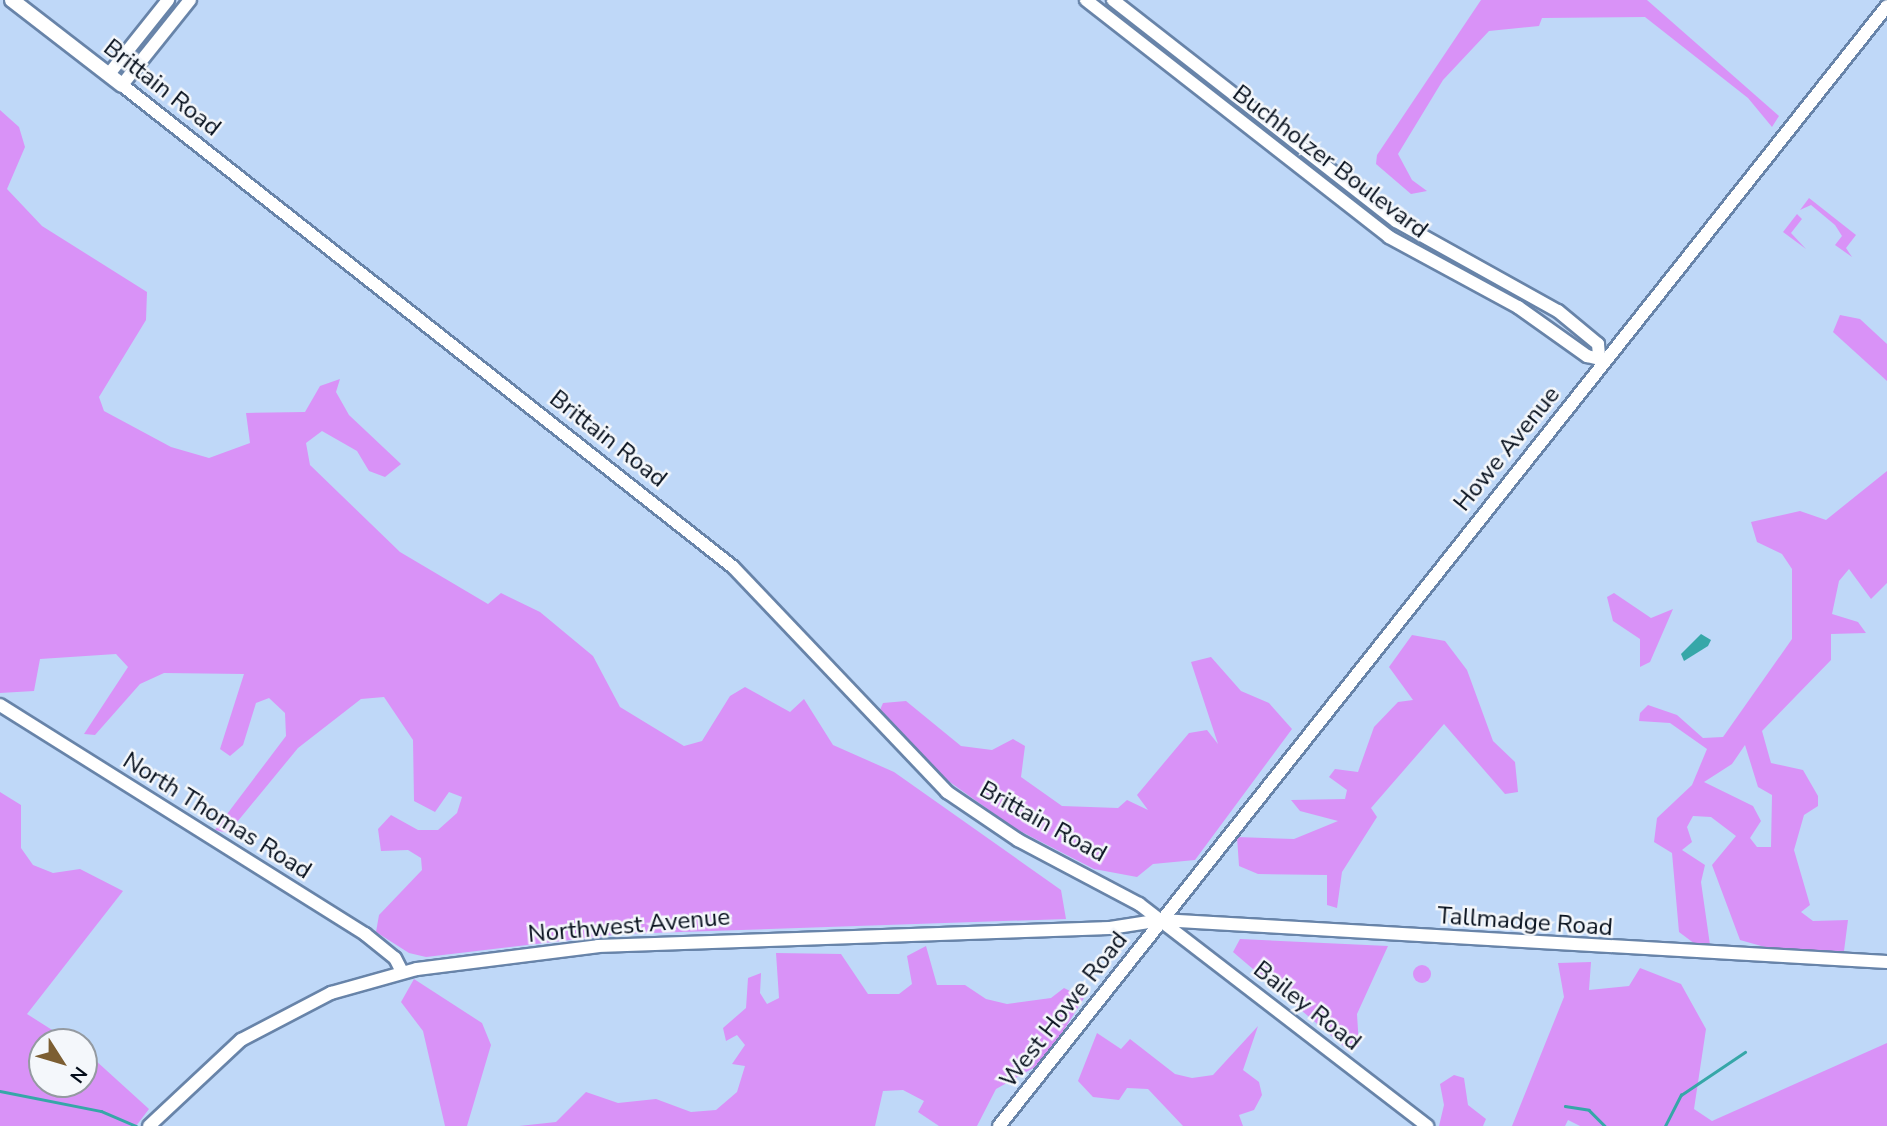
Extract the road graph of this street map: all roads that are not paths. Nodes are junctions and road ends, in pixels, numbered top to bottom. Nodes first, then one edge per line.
1 (12, 0) edge
2 (167, 0) edge
3 (190, 0) edge
4 (1086, 0) edge
5 (1113, 0) edge
6 (1887, 6) edge
7 (109, 74) junction
8 (122, 85) junction
9 (1602, 358) junction
10 (0, 705) edge
11 (1161, 920) junction
12 (1887, 962) edge
13 (402, 972) junction
14 (149, 1126) edge
15 (999, 1126) edge
16 (1427, 1126) edge

1 - 7 main road, Brittain Road
2 - 7 street
3 - 8 street
4 - 9 street, Buchholzer Boulevard
5 - 9 street, Buchholzer Boulevard
6 - 9 street, Howe Avenue
7 - 8 main road, Brittain Road
8 - 11 street, Brittain Road
9 - 11 street, Howe Avenue
10 - 13 street, North Thomas Road
11 - 12 street, Tallmadge Road
11 - 13 street, Northwest Avenue
11 - 15 street, West Howe Road
11 - 16 street, Bailey Road
13 - 14 street, Northwest Avenue

